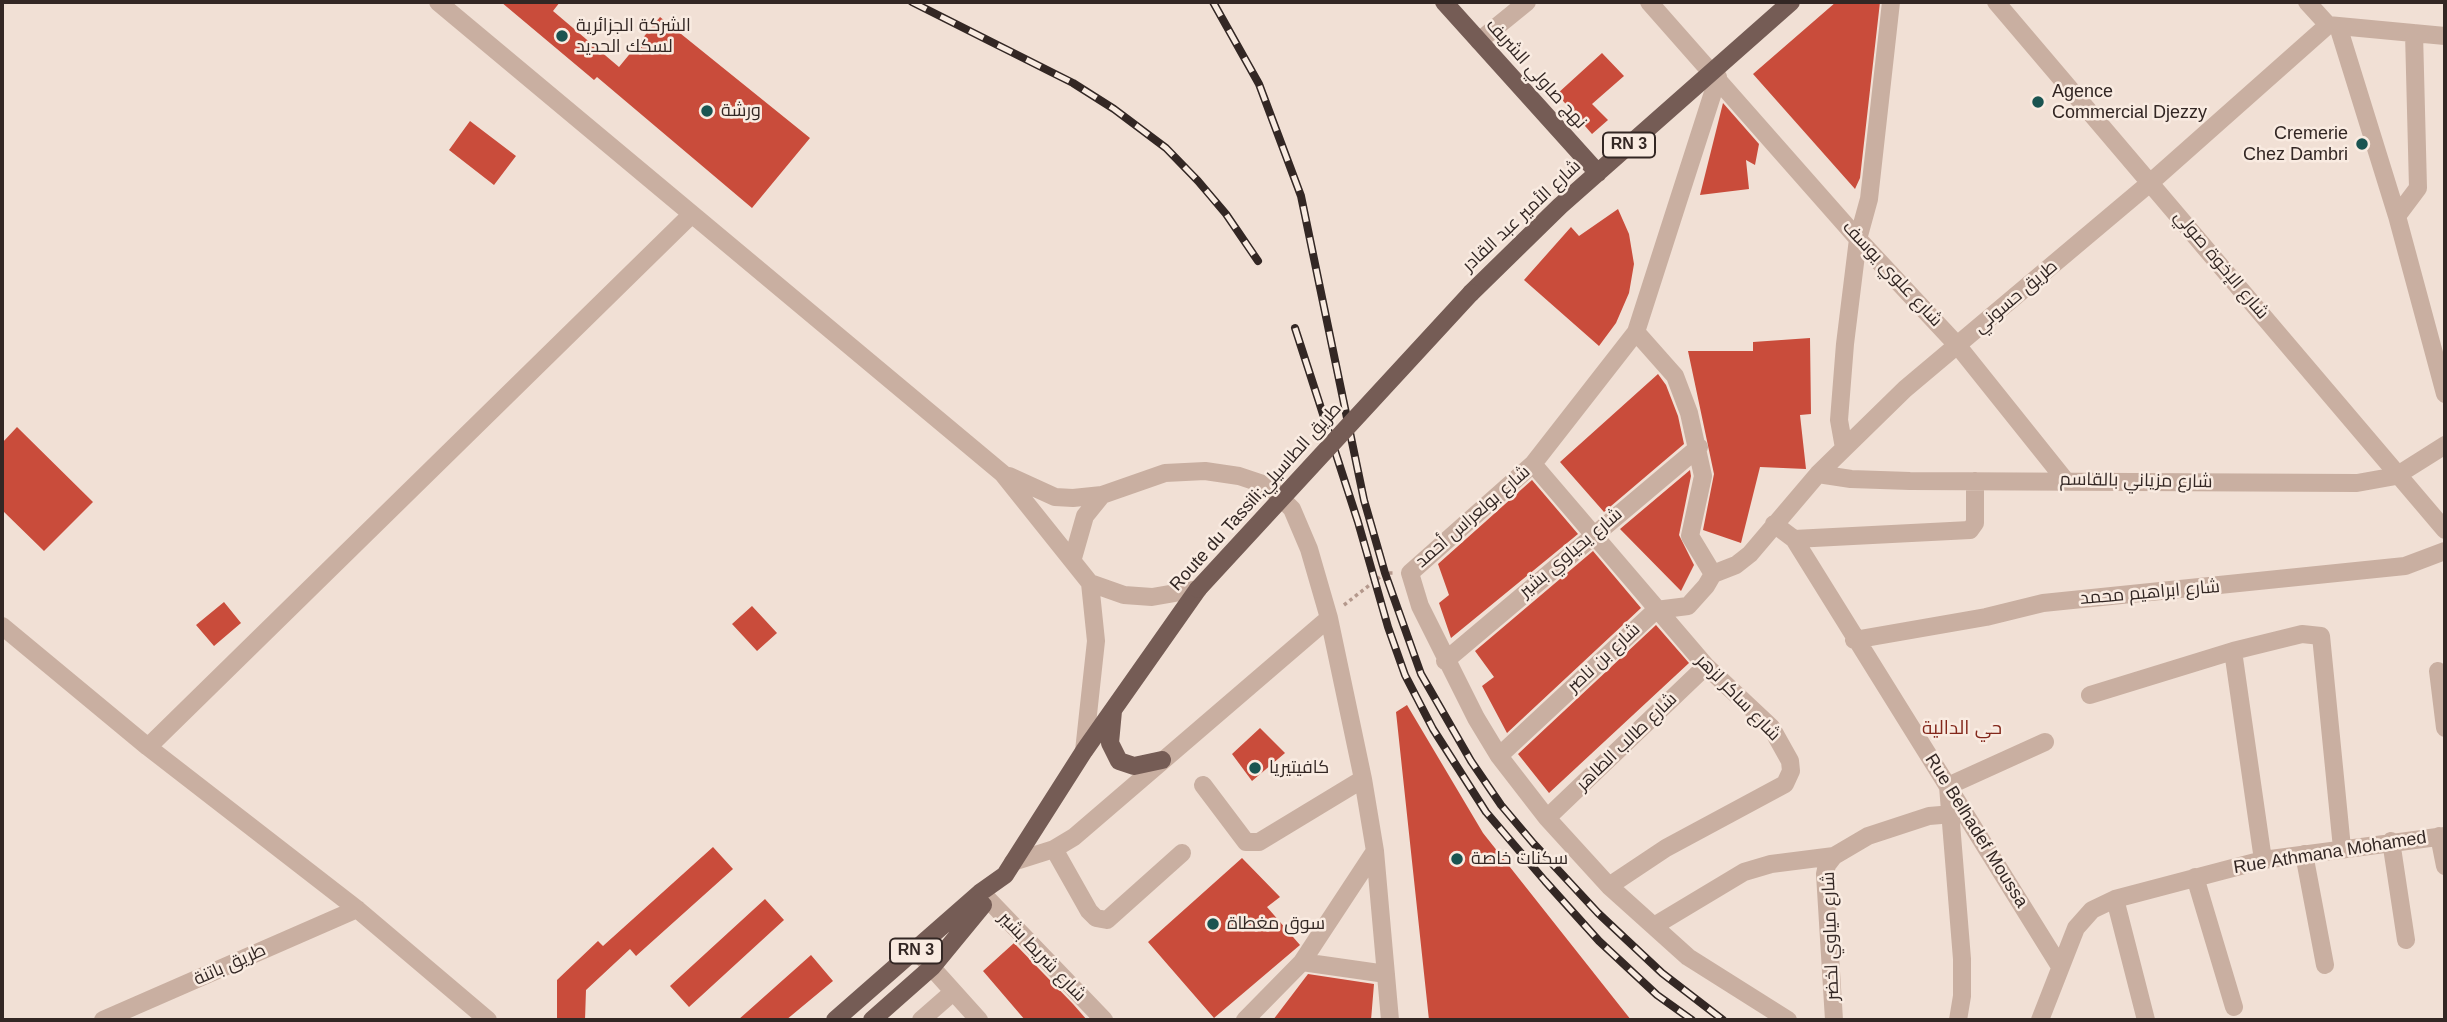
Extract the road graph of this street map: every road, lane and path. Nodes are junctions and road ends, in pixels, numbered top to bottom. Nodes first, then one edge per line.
1 (438, 2) edge
2 (1444, 2) edge
3 (1527, 2) edge
4 (1649, 2) edge
5 (1791, 2) edge
6 (1891, 2) edge
7 (1996, 2) edge
8 (2308, 2) edge
9 (2333, 25) junction
10 (2414, 33) junction
11 (2445, 36) edge
12 (1479, 41) junction
13 (1715, 74) junction
14 (1598, 173) junction
15 (2151, 182) junction
16 (692, 215) junction
17 (2398, 216) junction
18 (1858, 239) junction
19 (1471, 293) joint
20 (1636, 332) junction
21 (1958, 346) junction
22 (2445, 394) edge
23 (2445, 445) edge
24 (1699, 447) junction
25 (1843, 448) junction
26 (1533, 464) junction
27 (1002, 473) junction
28 (1818, 474) junction
29 (2398, 475) junction
30 (1975, 481) junction
31 (2066, 481) junction
32 (1102, 495) junction
33 (1774, 524) junction
34 (2445, 530) edge
35 (1594, 533) junction
36 (1794, 539) junction
37 (2445, 551) edge
38 (1073, 558) junction
39 (1410, 573) junction
40 (1713, 574) junction
41 (1090, 583) junction
42 (1198, 589) junction
43 (1656, 610) junction
44 (1329, 618) junction
45 (2, 626) edge
46 (1854, 640) junction
47 (2232, 651) junction
48 (1445, 661) junction
49 (1706, 666) junction
50 (2438, 671) dead end
51 (2090, 695) dead end
52 (1113, 708) junction
53 (2445, 728) edge
54 (2045, 742) dead end
55 (148, 747) junction
56 (1084, 751) junction
57 (1499, 756) junction
58 (1163, 760) junction
59 (1363, 779) junction
60 (1203, 785) dead end
61 (1948, 786) junction
62 (1953, 814) junction
63 (1547, 818) junction
64 (2442, 836) edge
65 (2391, 841) junction
66 (2342, 848) junction
67 (1054, 849) junction
68 (1375, 851) junction
69 (1182, 853) dead end
70 (2304, 854) junction
71 (1834, 856) junction
72 (2263, 860) junction
73 (1013, 862) junction
74 (2445, 866) edge
75 (2195, 877) junction
76 (1609, 886) junction
77 (984, 896) junction
78 (2115, 900) junction
79 (357, 909) junction
80 (1654, 926) junction
81 (2406, 940) dead end
82 (916, 950) junction
83 (1302, 962) junction
84 (2059, 965) junction
85 (2325, 965) dead end
86 (932, 967) junction
87 (1386, 974) junction
88 (953, 992) junction
89 (2234, 1007) dead end
90 (103, 1020) edge
91 (488, 1020) edge
92 (835, 1020) edge
93 (872, 1020) edge
94 (921, 1020) edge
95 (979, 1020) edge
96 (1104, 1020) edge
97 (1245, 1020) edge
98 (1390, 1020) edge
99 (1788, 1020) edge
100 (1834, 1020) edge
101 (1958, 1020) edge
102 (2040, 1020) edge
103 (2146, 1020) edge

1 - 16 street
2 - 12 main road, نهج صاولي الشربف
3 - 12 street
4 - 13 street, شارع علوي يوسف
5 - 13 main road, شارع الأمير عبد القادر / RN 3
6 - 18 street
7 - 15 street, شارع الإخوة صولي
8 - 9 street
9 - 10 street
9 - 15 street, طريق حسوني
9 - 17 street
10 - 11 street
10 - 17 street
12 - 14 main road, نهج صاولي الشربف
13 - 14 main road, شارع الأمير عبد القادر / RN 3
13 - 18 street, شارع علوي يوسف
13 - 20 street, شارع بولعراس أحمد
14 - 19 main road, شارع الأمير عبد القادر / RN 3
15 - 21 street, طريق حسوني
15 - 29 street, شارع الإخوة صولي
16 - 27 street
16 - 55 street
17 - 22 street
18 - 21 street, شارع علوي يوسف
18 - 25 street
19 - 42 main road, Route du Tassili;طريق الطاسيلي / RN 3, bridge
20 - 24 street
20 - 26 street, شارع بولعراس أحمد
21 - 25 street, طريق حسوني
21 - 31 street, شارع علوي يوسف
23 - 29 street, شارع مزياني بالقاسم
24 - 35 street, شارع يحياوي بشير
24 - 40 street
25 - 28 street, طريق حسوني
26 - 35 street, شارع ساكر لزهر
26 - 39 street, شارع بولعراس أحمد
27 - 32 street
27 - 38 street
28 - 30 street, شارع مزياني بالقاسم
28 - 33 street, طريق حسوني
29 - 31 street, شارع مزياني بالقاسم
29 - 34 street, شارع الإخوة صولي
30 - 31 street, شارع مزياني بالقاسم
30 - 36 street
32 - 38 street
32 - 44 street
33 - 36 street, Rue Belhadef Moussa
33 - 40 street, طريق حسوني
35 - 43 street, شارع ساكر لزهر
35 - 48 street, شارع يحياوي بشير
36 - 46 street, Rue Belhadef Moussa
37 - 46 street, شارع ابراهيم محمد
38 - 41 street
39 - 44 path
39 - 48 street, شارع بولعراس أحمد
40 - 43 street, شارع بن ناصر
41 - 42 street
41 - 56 street
42 - 52 main road, Route du Tassili;طريق الطاسيلي / RN 3
43 - 49 street, شارع ساكر لزهر
43 - 57 street, شارع بن ناصر
44 - 58 street
44 - 59 street
45 - 55 street
46 - 61 street, Rue Belhadef Moussa
47 - 51 street
47 - 66 street
47 - 72 street
48 - 57 street, شارع بولعراس أحمد
49 - 63 street, شارع طالب الطاهر
49 - 76 street, شارع ساكر لزهر
50 - 53 street
52 - 56 main road, Route du Tassili;طريق الطاسيلي / RN 3
52 - 58 main road
54 - 61 street
55 - 79 street
56 - 73 main road, Route du Tassili;طريق الطاسيلي / RN 3
57 - 63 street, شارع بولعراس أحمد
58 - 67 street
59 - 60 street
59 - 68 street
61 - 62 street
61 - 84 street, Rue Belhadef Moussa
62 - 71 street, شارع مياوي لخضر
62 - 101 street
63 - 76 street, شارع بولعراس أحمد
64 - 65 street, Rue Athmana Mohamed
64 - 74 street
65 - 66 street, Rue Athmana Mohamed
65 - 81 street
66 - 70 street, Rue Athmana Mohamed
67 - 69 street
67 - 73 street
68 - 83 street
68 - 87 street
70 - 72 street, Rue Athmana Mohamed
70 - 85 street
71 - 80 street
71 - 100 street, شارع مياوي لخضر
72 - 75 street, Rue Athmana Mohamed
73 - 77 main road, Route du Tassili;طريق الطاسيلي / RN 3
75 - 78 street, Rue Athmana Mohamed
75 - 89 street
76 - 80 street, شارع بولعراس أحمد
77 - 82 main road, Route du Tassili;طريق الطاسيلي / RN 3
77 - 86 main road, Route du Tassili;طريق الطاسيلي / RN 3
77 - 96 street, شارع شريط بشير
78 - 84 street, Rue Athmana Mohamed
78 - 103 street
79 - 90 street, طريق باتنة
79 - 91 street
80 - 99 street, شارع بولعراس أحمد
82 - 86 street
82 - 92 main road, Route du Tassili;طريق الطاسيلي / RN 3
83 - 87 street
83 - 97 street
84 - 102 street, Rue Athmana Mohamed
86 - 88 street
86 - 93 main road, Route du Tassili;طريق الطاسيلي / RN 3
87 - 98 street
88 - 94 street
88 - 95 street

